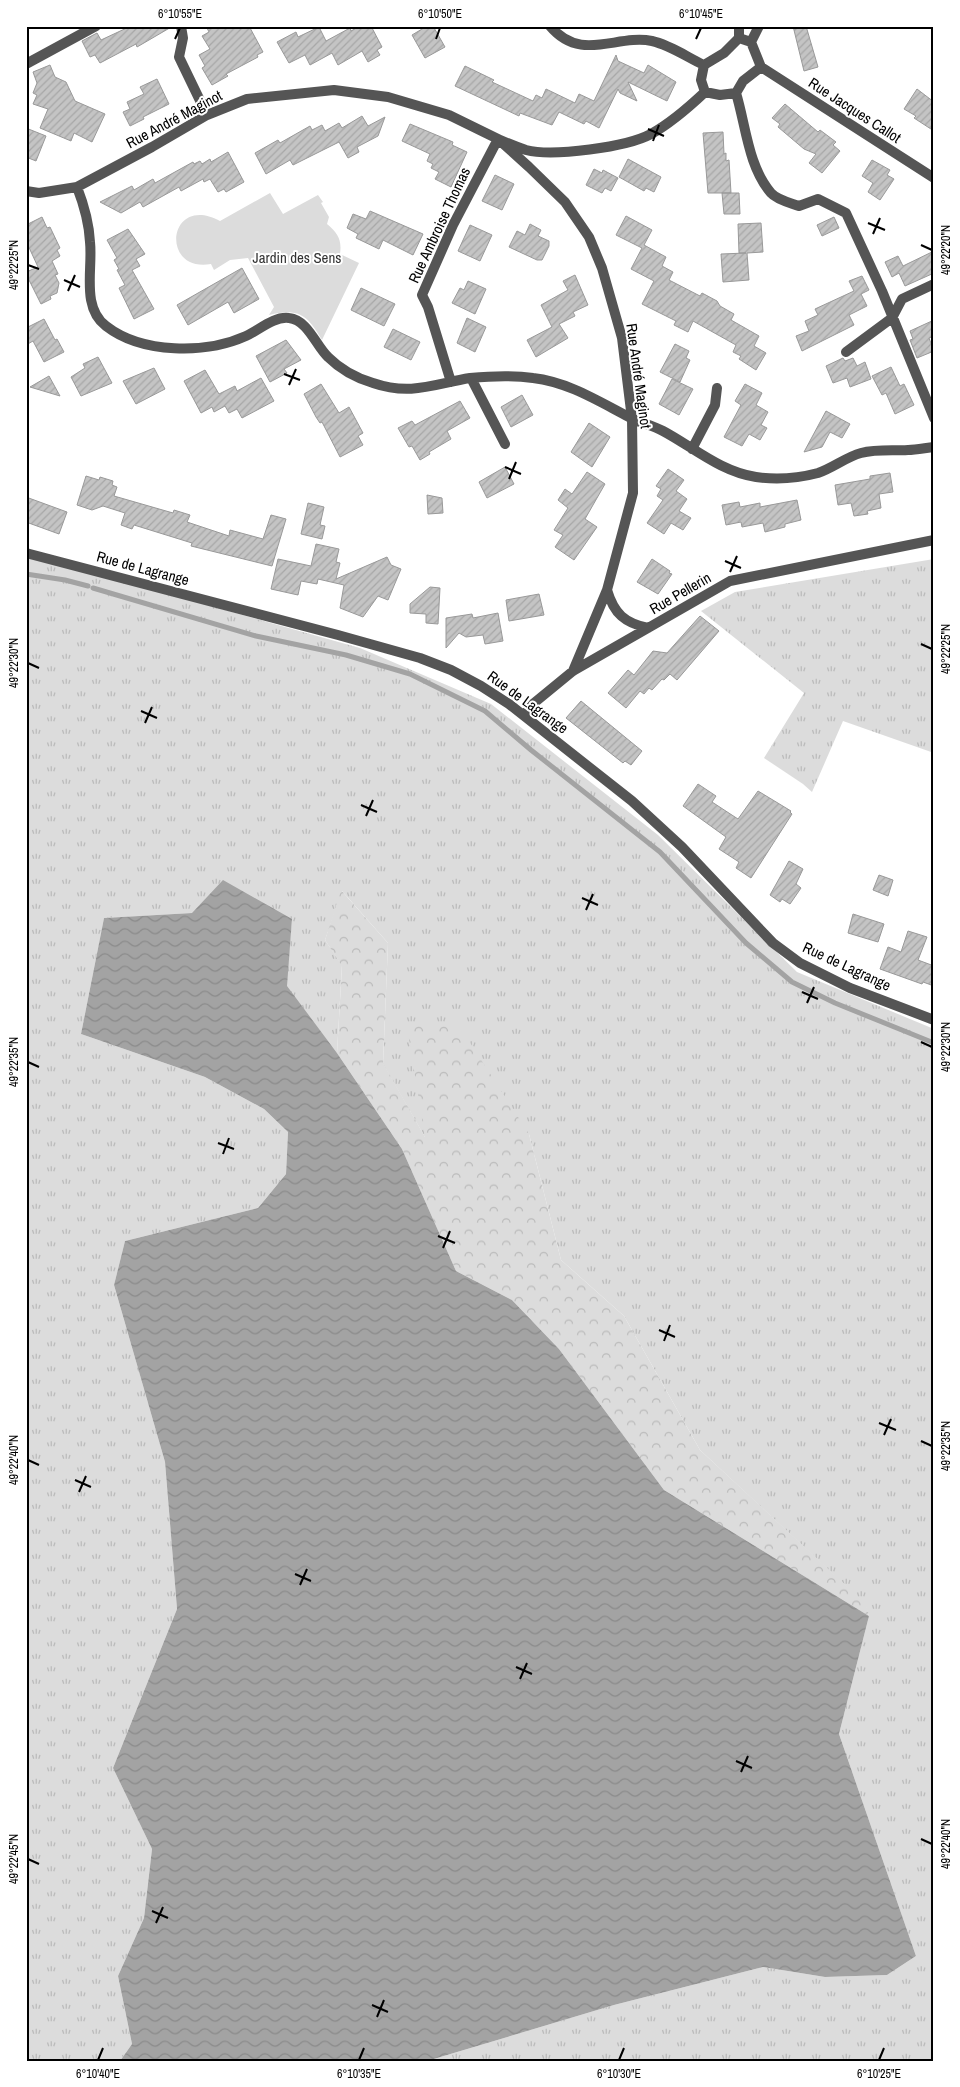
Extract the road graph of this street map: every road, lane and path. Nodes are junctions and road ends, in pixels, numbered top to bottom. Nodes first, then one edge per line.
1 (96, 26) edge
2 (181, 26) edge
3 (550, 26) edge
4 (739, 26) edge
5 (758, 26) edge
6 (738, 38) junction
7 (751, 42) junction
8 (26, 64) edge
9 (704, 65) junction
10 (761, 66) junction
11 (705, 92) junction
12 (736, 93) junction
13 (207, 115) junction
14 (498, 139) junction
15 (934, 178) edge
16 (77, 187) junction
17 (26, 191) edge
18 (934, 284) edge
19 (892, 318) junction
20 (846, 352) dead end
21 (471, 378) junction
22 (451, 382) junction
23 (717, 388) dead end
24 (934, 418) edge
25 (632, 419) junction
26 (505, 444) dead end
27 (934, 447) edge
28 (692, 449) junction
29 (934, 540) edge
30 (26, 553) edge
31 (607, 590) junction
32 (648, 628) junction
33 (573, 671) junction
34 (524, 715) junction
35 (934, 1020) edge

1 - 8 street
2 - 13 street
3 - 9 street
4 - 6 street
5 - 7 street
6 - 7 street
6 - 9 street
7 - 10 street
9 - 11 street
10 - 12 street
10 - 15 street, Rue Jacques Callot
11 - 12 street
11 - 14 street
12 - 19 street
13 - 14 street, Rue André Maginot
13 - 16 street, Rue André Maginot
14 - 22 street, Rue Ambroise Thomas
14 - 25 street, Rue André Maginot
16 - 17 street, Rue André Maginot
16 - 22 street
18 - 19 street
19 - 20 street
19 - 24 street
21 - 22 street
21 - 25 street
21 - 26 street
23 - 28 street
25 - 28 street
25 - 31 street, Rue André Maginot
27 - 28 street
29 - 32 street, Rue Pellerin
30 - 34 street, Rue de Lagrange
31 - 32 street
31 - 33 street, Rue André Maginot
32 - 33 street, Rue Pellerin
33 - 34 street, Rue Pellerin
34 - 35 street, Rue de Lagrange

